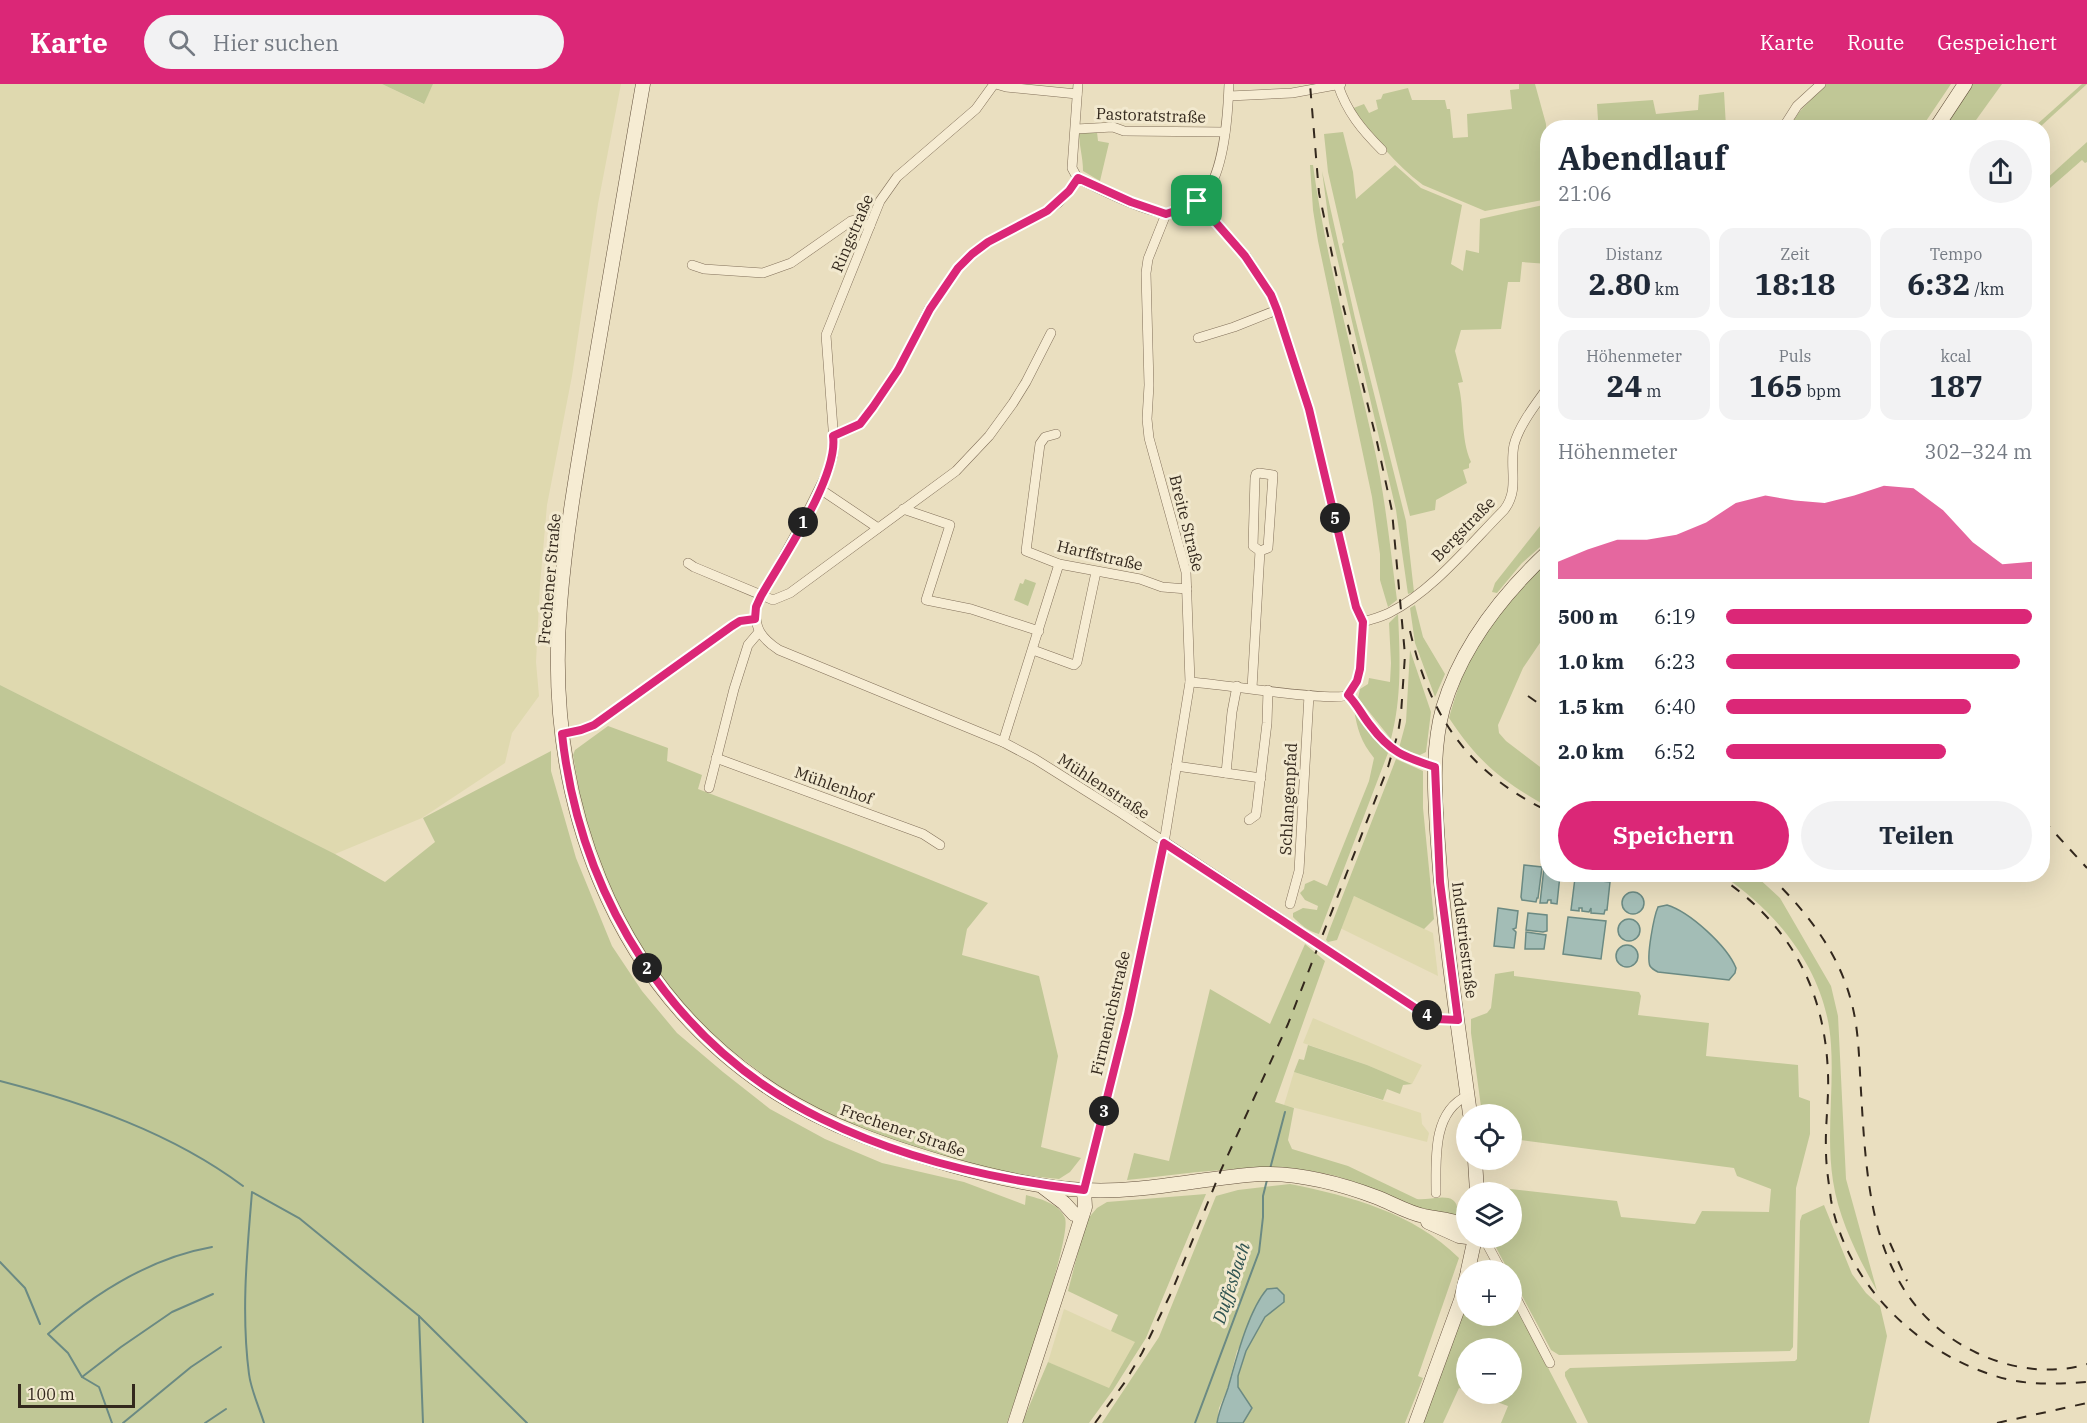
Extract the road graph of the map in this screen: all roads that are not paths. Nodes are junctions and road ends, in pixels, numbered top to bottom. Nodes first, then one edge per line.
1 (643, 84) edge
2 (995, 84) edge
3 (1229, 84) edge
4 (1339, 84) edge
5 (1821, 84) edge
6 (1965, 84) edge
7 (1078, 89) edge
8 (1229, 96) junction
9 (1788, 120) edge
10 (1941, 120) edge
11 (1076, 129) junction
12 (1225, 132) junction
13 (1382, 150) dead end
14 (1078, 178) junction
15 (1197, 201) junction
16 (1166, 214) junction
17 (870, 226) junction
18 (692, 265) dead end
19 (1277, 310) junction
20 (1051, 333) dead end
21 (1198, 338) dead end
22 (1540, 400) edge
23 (1056, 434) dead end
24 (833, 436) junction
25 (820, 489) junction
26 (903, 509) junction
27 (878, 528) junction
28 (1260, 551) junction
29 (1540, 560) edge
30 (688, 563) dead end
31 (1059, 564) junction
32 (1096, 572) junction
33 (1187, 589) junction
34 (761, 596) junction
35 (755, 619) junction
36 (1363, 622) junction
37 (1039, 631) junction
38 (759, 632) junction
39 (1033, 650) junction
40 (1190, 681) junction
41 (1237, 686) junction
42 (1252, 688) junction
43 (1268, 690) junction
44 (1309, 695) junction
45 (1348, 695) junction
46 (562, 734) junction
47 (1003, 742) junction
48 (716, 758) junction
49 (1176, 766) junction
50 (1435, 767) junction
51 (1226, 773) junction
52 (1261, 778) junction
53 (709, 788) dead end
54 (1249, 820) dead end
55 (1164, 843) junction
56 (940, 845) dead end
57 (1290, 904) dead end
58 (1458, 1020) junction
59 (1467, 1096) junction
60 (1468, 1104) edge
61 (1041, 1186) junction
62 (1084, 1190) junction
63 (1436, 1193) dead end
64 (1074, 1214) junction
65 (1422, 1216) junction
66 (1456, 1223) edge
67 (1456, 1235) edge
68 (1072, 1247) junction
69 (1522, 1309) edge
70 (1456, 1314) edge
71 (1550, 1363) dead end
72 (1015, 1423) edge
73 (1416, 1423) edge

1 - 46 main road, Frechener Straße
2 - 7 street, Ringstraße
2 - 17 street, Ringstraße
3 - 8 street
4 - 8 street
4 - 13 street
5 - 9 street
6 - 10 main road
7 - 11 street
8 - 12 street
11 - 12 street, Pastoratstraße
11 - 14 street
12 - 15 street
14 - 16 street
14 - 24 street
15 - 16 street
15 - 19 street
16 - 33 street, Breite Straße
17 - 18 street
17 - 24 street, Ringstraße
19 - 21 street
19 - 36 street
20 - 26 street
22 - 36 street, Bergstraße
23 - 31 street, Harffstraße
24 - 25 street, Ringstraße
25 - 27 street
25 - 34 street, Ringstraße
26 - 27 street
26 - 37 street
27 - 34 street
28 - 28 street
28 - 42 street
29 - 50 main road, Industriestraße
30 - 34 street
31 - 32 street, Harffstraße
31 - 37 street
32 - 33 street, Harffstraße
32 - 39 street
33 - 40 street, Breite Straße
34 - 35 street, Ringstraße
35 - 38 street
35 - 46 street
36 - 45 street
37 - 39 street
38 - 47 street, Mühlenstraße
38 - 48 street
39 - 47 street
40 - 41 street
40 - 49 street, Breite Straße
41 - 42 street
41 - 51 street
42 - 43 street
43 - 44 street
43 - 52 street
44 - 45 street
44 - 57 street, Schlangenpfad
45 - 50 street
46 - 61 main road, Frechener Straße
47 - 55 street, Mühlenstraße
48 - 53 street
48 - 56 street, Mühlenhof
49 - 51 street
49 - 55 street, Breite Straße
50 - 58 main road, Industriestraße
51 - 52 street
52 - 54 street
55 - 58 street, Mühlenstraße
55 - 62 street, Firmenichstraße
58 - 59 main road, Industriestraße
59 - 60 main road, Industriestraße
59 - 63 street
61 - 62 main road, Frechener Straße
61 - 64 main road
62 - 64 main road, Firmenichstraße
62 - 65 main road, Frechener Straße
62 - 68 main road, Firmenichstraße
64 - 68 main road, Firmenichstraße
65 - 66 main road, Frechener Straße
65 - 67 main road, Frechener Straße
68 - 72 main road, Firmenichstraße
69 - 71 street
70 - 73 main road

